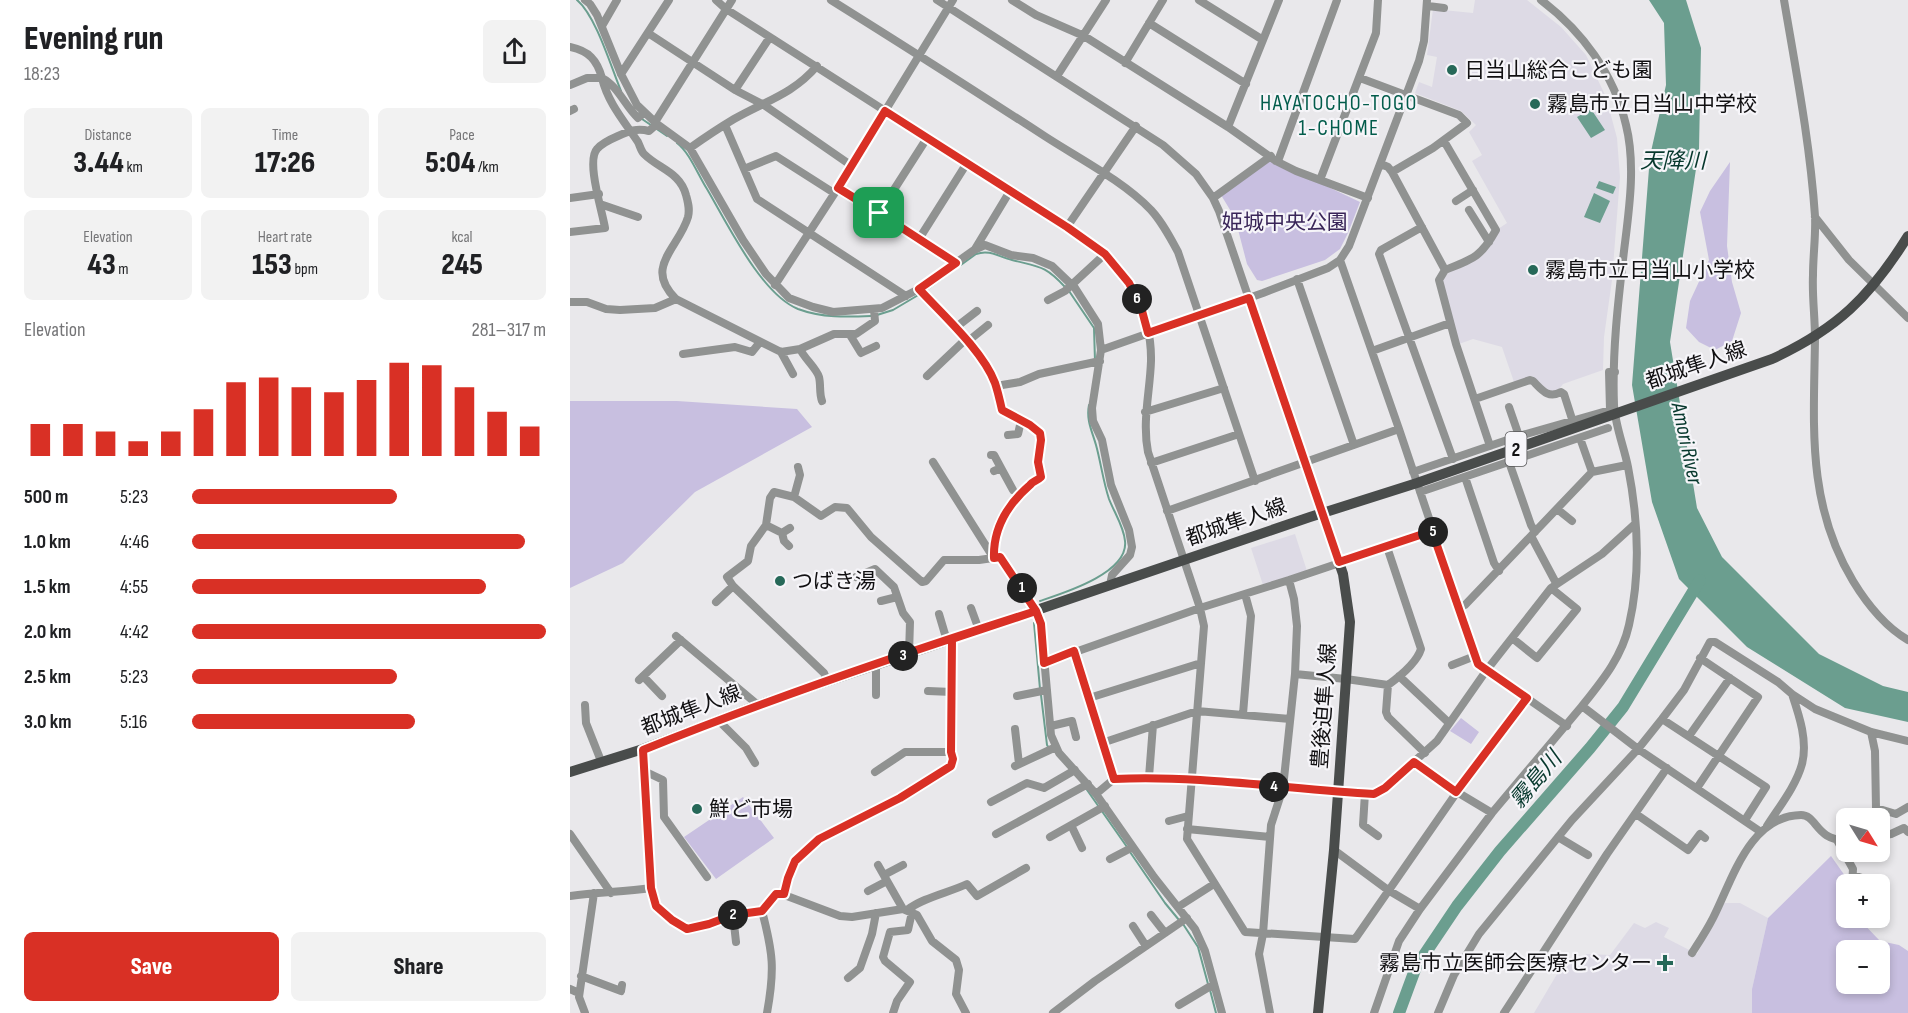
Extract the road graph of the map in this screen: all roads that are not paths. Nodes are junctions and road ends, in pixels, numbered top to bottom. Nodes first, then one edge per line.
1 (585, 0) edge
2 (617, 0) edge
3 (669, 0) edge
4 (716, 0) edge
5 (732, 0) edge
6 (831, 0) edge
7 (937, 0) edge
8 (1012, 0) edge
9 (1106, 0) edge
10 (1163, 0) edge
11 (1199, 0) edge
12 (1279, 0) edge
13 (1337, 0) edge
14 (1378, 0) edge
15 (1541, 0) edge
16 (1784, 0) edge
17 (1427, 3) edge
18 (951, 4) edge
19 (1444, 8) dead end
20 (726, 9) junction
21 (1149, 23) junction
22 (602, 26) junction
23 (648, 33) junction
24 (1084, 36) junction
25 (770, 37) junction
26 (1263, 40) junction
27 (570, 47) edge
28 (919, 54) junction
29 (693, 62) junction
30 (1125, 63) junction
31 (817, 66) junction
32 (621, 74) junction
33 (1057, 76) junction
34 (602, 78) junction
35 (1360, 78) junction
36 (1246, 84) junction
37 (570, 85) edge
38 (735, 90) junction
39 (1407, 95) junction
40 (764, 105) junction
41 (885, 111) junction
42 (642, 115) junction
43 (725, 125) junction
44 (655, 126) junction
45 (1136, 126) junction
46 (1228, 127) junction
47 (628, 131) junction
48 (927, 138) junction
49 (1444, 141) junction
50 (690, 148) junction
51 (1274, 158) junction
52 (967, 164) junction
53 (1381, 164) junction
54 (852, 166) junction
55 (744, 169) junction
56 (1392, 172) junction
57 (1104, 175) junction
58 (1320, 180) junction
59 (1473, 190) junction
60 (836, 191) junction
61 (1010, 191) junction
62 (599, 194) junction
63 (570, 198) edge
64 (1213, 198) junction
65 (1368, 198) junction
66 (1456, 201) dead end
67 (600, 204) junction
68 (1469, 210) dead end
69 (879, 213) junction
70 (638, 218) dead end
71 (1815, 218) junction
72 (1067, 227) junction
73 (1422, 227) junction
74 (570, 232) edge
75 (809, 234) junction
76 (1908, 236) edge
77 (918, 239) junction
78 (1489, 242) junction
79 (974, 250) junction
80 (1105, 254) junction
81 (1340, 260) junction
82 (956, 263) junction
83 (1445, 270) junction
84 (1297, 279) junction
85 (775, 285) junction
86 (1874, 286) junction
87 (1069, 287) junction
88 (921, 291) junction
89 (906, 296) junction
90 (1249, 298) junction
91 (676, 299) junction
92 (1048, 300) dead end
93 (570, 302) edge
94 (976, 311) dead end
95 (874, 314) junction
96 (1199, 315) junction
97 (1908, 318) edge
98 (1450, 323) junction
99 (988, 326) dead end
100 (955, 328) junction
101 (1148, 333) junction
102 (850, 334) junction
103 (1410, 338) junction
104 (1813, 339) junction
105 (966, 341) junction
106 (760, 342) junction
107 (876, 345) dead end
108 (800, 349) junction
109 (1101, 350) junction
110 (1372, 351) junction
111 (781, 352) junction
112 (683, 354) dead end
113 (1097, 362) junction
114 (1615, 372) junction
115 (793, 374) dead end
116 (927, 376) dead end
117 (996, 386) junction
118 (1224, 388) junction
119 (1475, 399) junction
120 (822, 401) dead end
121 (1509, 407) dead end
122 (1145, 411) junction
123 (1618, 413) junction
124 (1021, 421) junction
125 (1573, 422) junction
126 (1608, 428) dead end
127 (1399, 429) junction
128 (1239, 434) junction
129 (1008, 435) dead end
130 (1520, 435) junction
131 (1580, 438) junction
132 (1354, 445) junction
133 (1490, 446) junction
134 (991, 455) dead end
135 (1453, 459) junction
136 (933, 462) dead end
137 (1509, 462) junction
138 (1151, 463) junction
139 (1305, 463) junction
140 (1627, 465) junction
141 (798, 467) dead end
142 (1592, 472) junction
143 (1465, 477) junction
144 (1255, 481) junction
145 (1032, 482) junction
146 (1417, 482) junction
147 (794, 497) junction
148 (1557, 509) junction
149 (1167, 511) junction
150 (1322, 513) junction
151 (1572, 521) dead end
152 (766, 525) junction
153 (1635, 525) junction
154 (790, 528) dead end
155 (1432, 531) junction
156 (782, 533) junction
157 (1533, 534) junction
158 (789, 546) dead end
159 (1387, 547) junction
160 (994, 558) junction
161 (1184, 560) junction
162 (1339, 562) junction
163 (1499, 571) junction
164 (856, 577) dead end
165 (1289, 580) junction
166 (1110, 585) junction
167 (733, 586) junction
168 (1553, 586) junction
169 (1245, 594) junction
170 (897, 597) junction
171 (881, 601) dead end
172 (716, 602) dead end
173 (971, 608) dead end
174 (1200, 608) junction
175 (1459, 608) junction
176 (1036, 611) junction
177 (939, 614) dead end
178 (979, 630) junction
179 (1512, 638) junction
180 (950, 640) junction
181 (1908, 640) edge
182 (1074, 651) junction
183 (909, 654) junction
184 (1475, 656) junction
185 (1700, 658) junction
186 (1044, 663) junction
187 (1201, 663) junction
188 (876, 665) junction
189 (1452, 665) dead end
190 (1486, 671) junction
191 (1295, 674) junction
192 (1400, 676) junction
193 (1730, 678) junction
194 (1346, 679) junction
195 (827, 681) junction
196 (1388, 685) junction
197 (928, 691) dead end
198 (1046, 691) junction
199 (952, 692) junction
200 (1792, 694) junction
201 (876, 695) dead end
202 (662, 696) dead end
203 (1017, 696) dead end
204 (1089, 698) junction
205 (1527, 698) junction
206 (585, 705) dead end
207 (758, 705) junction
208 (1584, 708) junction
209 (1197, 711) junction
210 (1243, 714) junction
211 (1290, 718) junction
212 (1662, 718) junction
213 (719, 721) junction
214 (1449, 723) junction
215 (1153, 725) junction
216 (1051, 726) junction
217 (1567, 726) junction
218 (1015, 729) dead end
219 (1870, 732) junction
220 (1689, 736) junction
221 (1076, 737) dead end
222 (1908, 741) edge
223 (1102, 743) junction
224 (1056, 747) junction
225 (1637, 748) junction
226 (643, 750) junction
227 (951, 752) junction
228 (1425, 753) junction
229 (1718, 756) junction
230 (601, 761) junction
231 (1414, 762) junction
232 (755, 763) dead end
233 (1667, 768) junction
234 (644, 771) junction
235 (570, 772) edge
236 (875, 772) dead end
237 (1072, 772) junction
238 (1149, 777) junction
239 (1114, 779) junction
240 (1191, 780) junction
241 (1085, 786) junction
242 (1283, 788) junction
243 (1697, 788) junction
244 (1337, 792) junction
245 (1456, 792) junction
246 (1365, 793) junction
247 (1096, 794) junction
248 (991, 802) dead end
249 (1908, 807) edge
250 (1102, 808) junction
251 (1492, 813) junction
252 (1636, 814) junction
253 (1896, 814) junction
254 (1188, 816) junction
255 (1745, 820) junction
256 (1169, 821) dead end
257 (1071, 825) junction
258 (1187, 830) junction
259 (1764, 830) junction
260 (1906, 830) edge
261 (570, 834) edge
262 (996, 834) dead end
263 (1890, 834) edge
264 (1378, 836) dead end
265 (1050, 837) dead end
266 (1270, 837) junction
267 (1558, 837) junction
268 (1705, 838) dead end
269 (1836, 840) edge
270 (1133, 847) junction
271 (1082, 848) dead end
272 (1334, 850) junction
273 (1588, 855) dead end
274 (1110, 859) dead end
275 (878, 865) dead end
276 (903, 865) dead end
277 (1026, 868) dead end
278 (707, 877) dead end
279 (885, 878) junction
280 (1214, 884) junction
281 (651, 888) junction
282 (1388, 890) junction
283 (868, 891) dead end
284 (594, 893) junction
285 (610, 894) junction
286 (784, 894) junction
287 (570, 896) edge
288 (1178, 907) junction
289 (1420, 909) junction
290 (762, 911) junction
291 (908, 911) junction
292 (876, 913) junction
293 (733, 915) junction
294 (1151, 915) dead end
295 (1183, 921) junction
296 (1133, 926) dead end
297 (1165, 933) junction
298 (1263, 934) junction
299 (1326, 937) junction
300 (736, 942) dead end
301 (1146, 946) junction
302 (1692, 953) dead end
303 (581, 976) junction
304 (848, 978) dead end
305 (1214, 984) junction
306 (622, 985) dead end
307 (570, 989) edge
308 (579, 993) junction
309 (1179, 1005) dead end
310 (585, 1013) edge
311 (766, 1013) edge
312 (893, 1013) edge
313 (966, 1013) edge
314 (1053, 1013) edge
315 (1222, 1013) edge
316 (1270, 1013) edge
317 (1318, 1013) edge
318 (1374, 1013) edge
319 (1438, 1013) edge
320 (1504, 1013) edge

1 - 22 street
2 - 22 street
3 - 23 street
4 - 20 street
5 - 20 street
6 - 28 street
7 - 18 street
8 - 24 street
9 - 24 street
10 - 21 street
11 - 26 street
12 - 26 street
13 - 51 street
14 - 35 street
15 - 114 street
16 - 71 street
17 - 19 street
17 - 39 street
18 - 28 street
18 - 33 street
20 - 25 street
20 - 29 street
21 - 30 street
21 - 36 street
22 - 32 street
23 - 29 street
23 - 32 street
24 - 30 street
24 - 33 street
25 - 31 street
25 - 38 street
26 - 36 street
27 - 34 street
28 - 41 street
28 - 57 street
29 - 38 street
29 - 44 street
30 - 46 street
31 - 40 street
31 - 41 street
32 - 42 street
33 - 45 street
34 - 37 street
34 - 42 street
34 - 47 street
35 - 39 street
35 - 58 street
36 - 46 street
38 - 40 street
39 - 49 street
39 - 53 street
40 - 43 street
40 - 54 street
41 - 48 street
41 - 54 street
42 - 44 street
43 - 50 street
43 - 55 street
44 - 47 street
44 - 50 street
45 - 57 street
45 - 64 street
46 - 51 street
47 - 62 street
47 - 91 street
48 - 52 street
48 - 69 street
49 - 56 street
49 - 59 street
50 - 85 street
51 - 58 street
51 - 64 street
52 - 61 street
52 - 77 street
53 - 56 street
53 - 65 street
54 - 60 street
55 - 60 street
55 - 75 street
56 - 73 street
57 - 72 street
57 - 96 street
58 - 65 street
59 - 66 street
59 - 78 street
60 - 69 street
60 - 75 street
61 - 72 street
61 - 79 street
62 - 63 street
62 - 67 street
64 - 90 street
65 - 81 street
67 - 70 street
67 - 74 street
68 - 78 street
69 - 77 street
71 - 86 street
71 - 104 street
72 - 80 street
73 - 83 street
73 - 103 street
75 - 85 street
75 - 89 street
76 - 86 main road, 都城隼人線 / 2
77 - 82 street
78 - 83 street
79 - 82 street
79 - 87 street
80 - 87 street
80 - 101 street
81 - 84 street
81 - 110 street
82 - 88 street
83 - 98 street
84 - 90 street
84 - 132 street
85 - 95 street
86 - 97 street
86 - 104 main road, 都城隼人線 / 2
87 - 92 street
87 - 109 street
88 - 89 street
88 - 100 street
89 - 95 street
90 - 96 street
90 - 139 street
91 - 93 street
91 - 106 street
94 - 100 street
95 - 102 street
96 - 101 street
96 - 118 street
98 - 103 street
98 - 119 street
99 - 105 street
100 - 105 street
101 - 109 street
101 - 122 street
102 - 107 street
102 - 108 street
103 - 110 street
103 - 135 street
104 - 123 main road, 都城隼人線 / 2
104 - 181 street
105 - 116 street
105 - 117 street
106 - 111 street
106 - 112 street
108 - 111 street
108 - 120 street
109 - 113 street
110 - 127 street
111 - 115 street
113 - 117 street
113 - 166 street
114 - 123 street
114 - 125 street
117 - 124 street
118 - 122 street
118 - 128 street
119 - 125 street
119 - 133 street
121 - 130 street
122 - 138 street
123 - 140 street
123 - 146 main road, 都城隼人線 / 2
124 - 129 street
124 - 145 street
125 - 130 street
126 - 131 street
127 - 132 street
127 - 146 street
128 - 138 street
128 - 144 street
130 - 133 street
131 - 137 street
131 - 142 street
132 - 139 street
133 - 135 street
134 - 145 street
135 - 146 street
136 - 160 street
137 - 143 street
137 - 157 street
138 - 149 street
139 - 144 street
139 - 150 street
140 - 142 street
140 - 153 street
141 - 147 street
142 - 148 street
143 - 146 street
143 - 163 street
144 - 149 street
145 - 160 street
146 - 150 main road, 都城隼人線 / 2
146 - 155 street
147 - 152 street
147 - 160 street
148 - 151 street
148 - 157 street
149 - 161 street
150 - 161 main road, 都城隼人線 / 2
150 - 162 main road, 豊後迫隼人線
152 - 156 street
152 - 167 street
153 - 168 street
153 - 208 street
154 - 156 street
155 - 159 street
155 - 175 street
156 - 158 street
157 - 163 street
157 - 168 street
159 - 162 street
159 - 192 street
160 - 176 street
161 - 166 main road, 都城隼人線 / 2
161 - 174 street
162 - 165 street
162 - 194 main road, 豊後迫隼人線
163 - 175 street
164 - 170 street
165 - 169 street
165 - 191 street
166 - 176 main road, 都城隼人線 / 2
167 - 172 street
167 - 195 street
168 - 179 street
168 - 179 street
169 - 174 street
169 - 210 street
170 - 171 street
170 - 183 street
173 - 178 street
174 - 182 street
174 - 187 street
175 - 184 street
176 - 178 main road, 都城隼人線 / 2
176 - 186 street
177 - 180 street
178 - 180 main road, 都城隼人線 / 2
179 - 190 street
180 - 183 main road, 都城隼人線 / 2
180 - 199 street
182 - 186 street
182 - 204 street
183 - 188 main road, 都城隼人線 / 2
184 - 189 street
184 - 190 street
185 - 193 street
185 - 200 street
185 - 212 street
186 - 198 street
187 - 204 street
187 - 209 street
188 - 195 main road, 都城隼人線 / 2
188 - 201 street
190 - 205 street
190 - 214 street
191 - 194 street
191 - 211 street
192 - 196 street
192 - 214 street
193 - 220 street
193 - 229 street
194 - 196 street
194 - 244 main road, 豊後迫隼人線
195 - 207 main road, 都城隼人線 / 2
196 - 228 street
197 - 199 street
198 - 203 street
198 - 216 street
199 - 227 street
200 - 219 street
200 - 259 street
202 - 207 street
204 - 223 street
205 - 217 street
205 - 245 street
206 - 230 street
207 - 213 main road, 都城隼人線 / 2
208 - 217 street
208 - 225 street
209 - 210 street
209 - 215 street
209 - 240 street
210 - 211 street
211 - 242 street
212 - 220 street
212 - 225 street
213 - 226 main road, 都城隼人線 / 2
213 - 232 street
214 - 228 street
215 - 223 street
215 - 238 street
216 - 221 street
216 - 224 street
217 - 251 street
218 - 224 street
219 - 222 street
219 - 253 street
220 - 229 street
223 - 239 street
224 - 237 street
225 - 233 street
225 - 267 street
226 - 230 main road, 都城隼人線 / 2
226 - 234 street
227 - 236 street
227 - 286 street
228 - 231 street
229 - 243 street
229 - 255 street
230 - 235 main road, 都城隼人線 / 2
231 - 245 street
231 - 246 street
233 - 243 street
233 - 252 street
234 - 278 street
234 - 281 street
237 - 241 street
237 - 248 street
238 - 239 street
238 - 240 street
239 - 247 street
240 - 242 street
240 - 254 street
241 - 247 street
241 - 262 street
242 - 244 street
242 - 266 street
243 - 255 street
244 - 246 street
244 - 272 main road, 豊後迫隼人線
245 - 251 street
245 - 282 street
246 - 264 street
247 - 250 street
249 - 253 street
250 - 257 street
250 - 270 street
251 - 289 street
252 - 268 street
252 - 320 street
253 - 260 street
254 - 256 street
254 - 258 street
255 - 259 street
257 - 265 street
257 - 271 street
258 - 266 street
258 - 280 street
259 - 269 street
259 - 302 street
260 - 263 street
261 - 285 street
266 - 298 street
267 - 273 street
267 - 319 street
270 - 274 street
270 - 288 street
272 - 282 street
272 - 299 main road, 豊後迫隼人線
275 - 279 street
276 - 279 street
277 - 291 street
279 - 283 street
279 - 291 street
280 - 288 street
280 - 298 street
281 - 285 street
281 - 293 street
282 - 289 street
282 - 299 street
284 - 285 street
284 - 287 street
284 - 303 street
286 - 290 street
286 - 292 street
288 - 295 street
289 - 318 street
290 - 293 street
290 - 311 street
291 - 292 street
291 - 312 street
291 - 313 street
292 - 304 street
293 - 300 street
294 - 297 street
295 - 297 street
295 - 305 street
296 - 301 street
297 - 301 street
298 - 299 street
298 - 316 street
299 - 317 main road, 豊後迫隼人線
301 - 314 street
303 - 306 street
303 - 308 street
305 - 309 street
305 - 315 street
307 - 308 street
308 - 310 street

